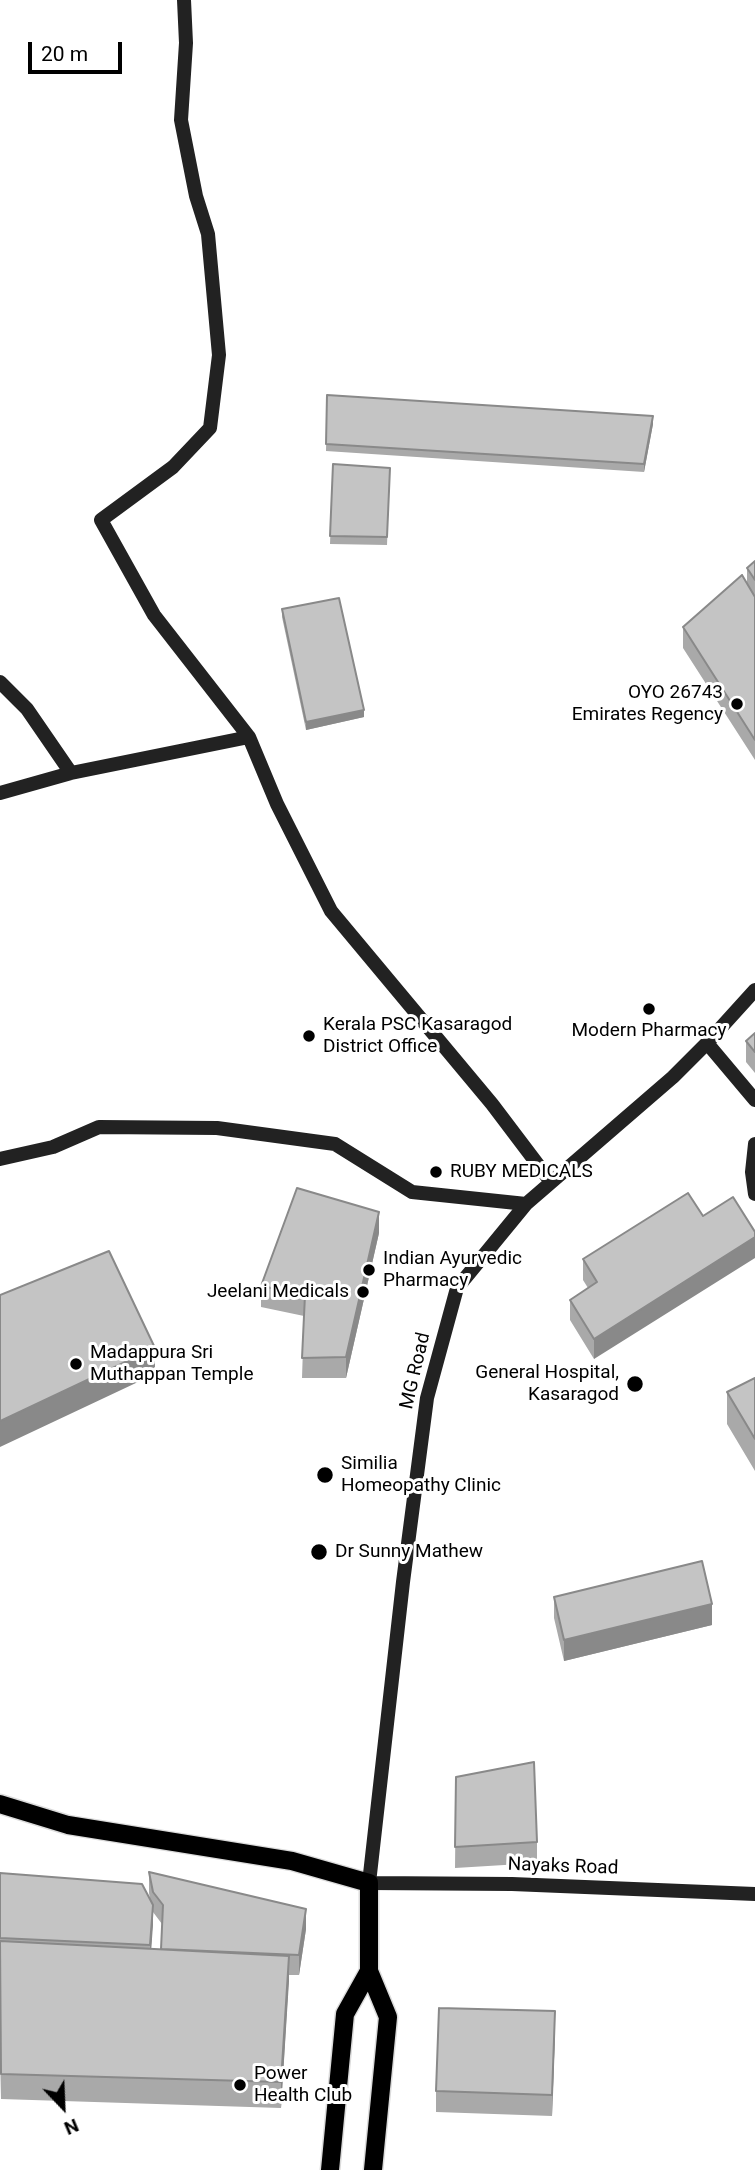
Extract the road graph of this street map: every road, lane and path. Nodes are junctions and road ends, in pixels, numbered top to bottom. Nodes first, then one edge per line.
1 (184, 0) edge
2 (0, 682) edge
3 (248, 737) junction
4 (71, 774) junction
5 (0, 793) edge
6 (755, 990) edge
7 (708, 1043) junction
8 (755, 1100) edge
9 (755, 1144) edge
10 (0, 1159) edge
11 (551, 1182) junction
12 (755, 1194) edge
13 (526, 1204) junction
14 (0, 1804) edge
15 (369, 1883) junction
16 (755, 1894) edge
17 (369, 1971) junction
18 (330, 2170) edge
19 (373, 2170) edge

1 - 3 street
2 - 4 street
3 - 4 street
3 - 11 street
4 - 5 street
6 - 7 street, MG Road
7 - 8 street
7 - 11 street, MG Road
9 - 12 street
10 - 13 street
11 - 13 street, MG Road
13 - 15 street, MG Road
14 - 15 main road
15 - 16 street, Nayaks Road
15 - 17 main road
17 - 18 main road
17 - 19 main road

